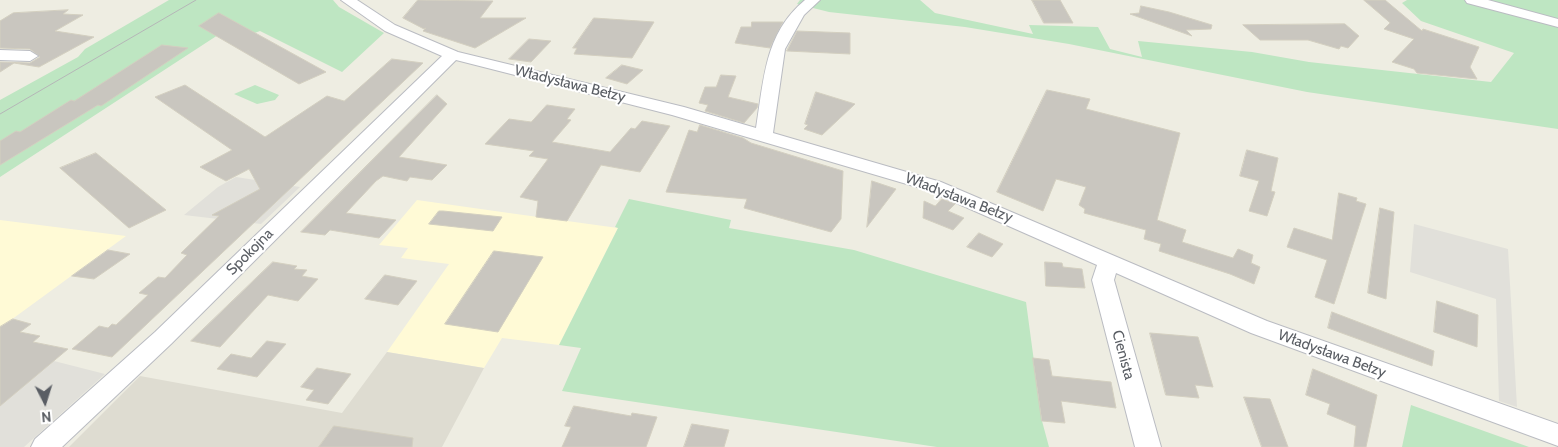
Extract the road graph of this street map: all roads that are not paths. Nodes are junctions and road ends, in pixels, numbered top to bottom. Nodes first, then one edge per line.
1 (348, 0) edge
2 (813, 0) edge
3 (1472, 0) edge
4 (1558, 23) edge
5 (0, 55) edge
6 (453, 55) junction
7 (30, 56) dead end
8 (764, 135) junction
9 (1108, 263) junction
10 (1558, 435) edge
11 (44, 447) edge
12 (1148, 447) edge

1 - 6 street, Władysława Bełzy
2 - 8 street
3 - 4 street
5 - 7 street
6 - 8 street, Władysława Bełzy
6 - 11 street, Spokojna
8 - 9 street, Władysława Bełzy
9 - 10 street, Władysława Bełzy
9 - 12 street, Cienista

